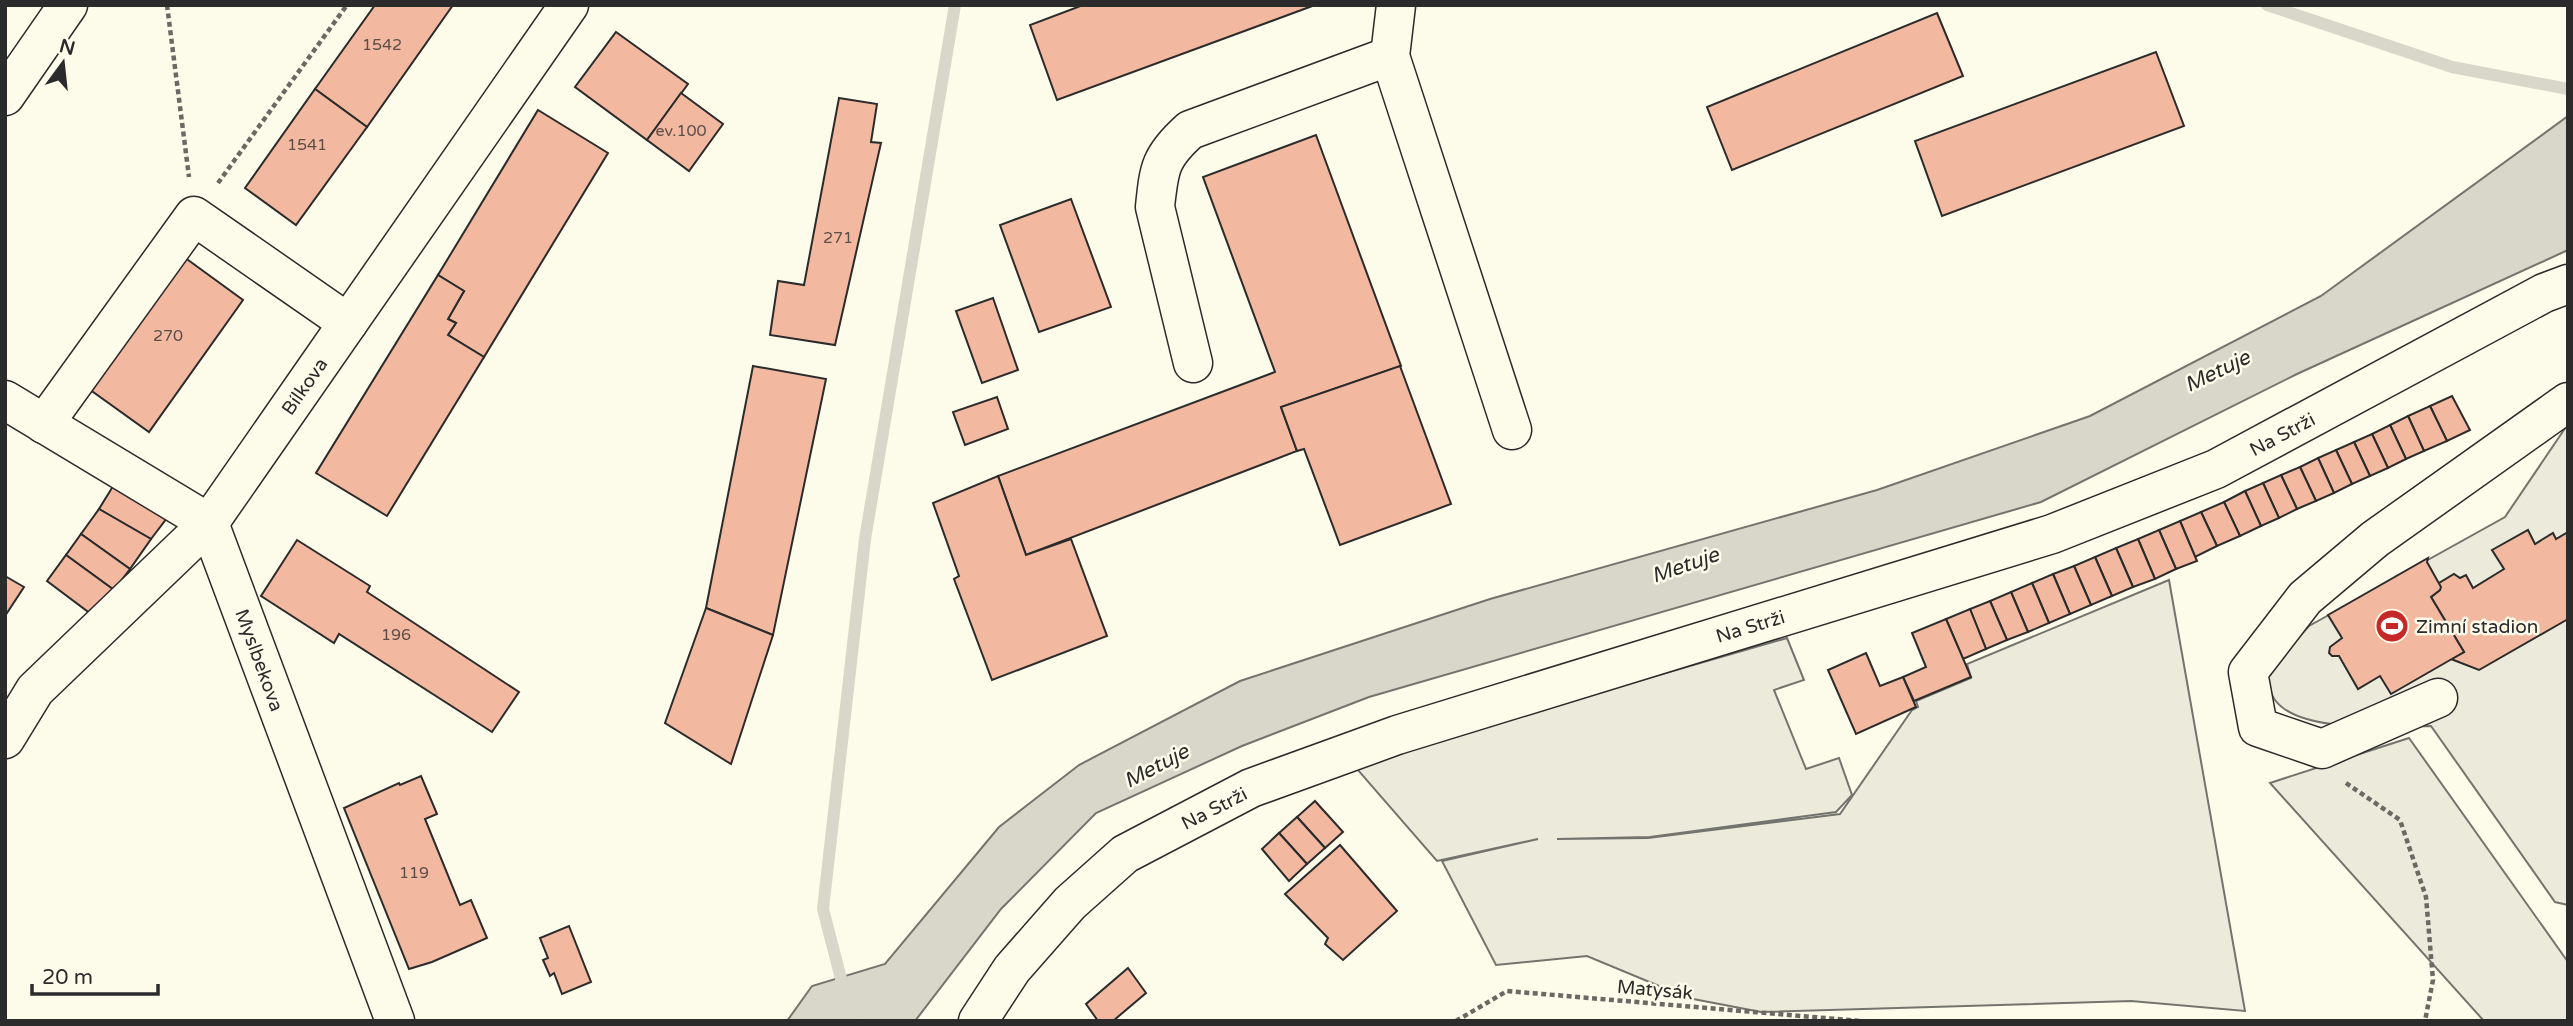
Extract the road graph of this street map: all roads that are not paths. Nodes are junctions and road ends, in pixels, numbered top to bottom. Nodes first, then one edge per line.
1 (68, 5) edge
2 (569, 5) edge
3 (1396, 5) edge
4 (1390, 56) junction
5 (5, 96) edge
6 (2568, 284) edge
7 (348, 323) junction
8 (1193, 363) dead end
9 (5, 400) edge
10 (2568, 402) edge
11 (44, 424) junction
12 (1512, 430) dead end
13 (209, 523) junction
14 (2438, 698) dead end
15 (5, 739) edge
16 (395, 1021) edge
17 (978, 1021) edge

1 - 5 street
2 - 7 street, Bílkova
3 - 4 street
4 - 8 street
4 - 12 street
6 - 17 street, Na Strži
7 - 11 street
7 - 13 street, Bílkova
9 - 11 street
10 - 14 street
11 - 13 street
13 - 15 street, Bílkova
13 - 16 street, Myslbekova

